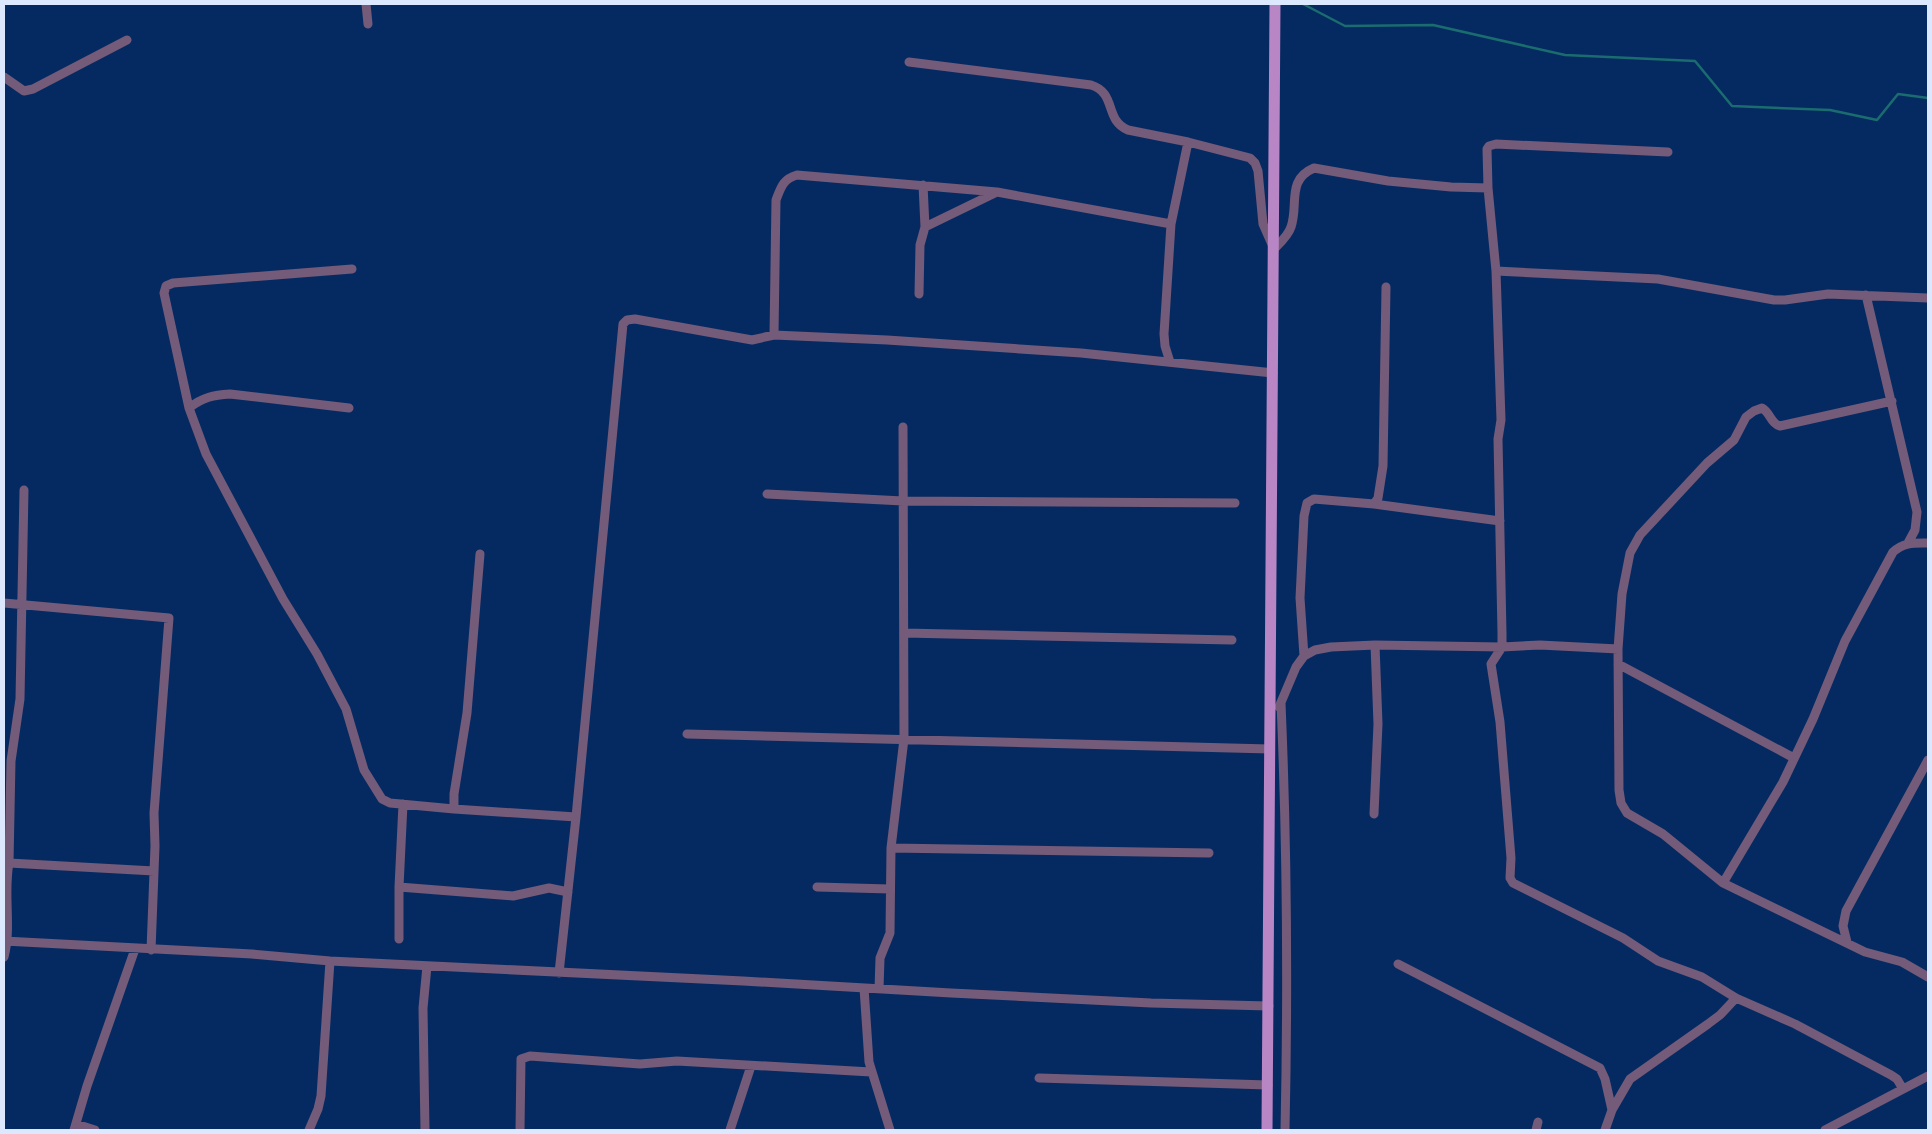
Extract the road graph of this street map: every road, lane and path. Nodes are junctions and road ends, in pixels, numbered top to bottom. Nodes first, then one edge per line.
1 (366, 4) edge
2 (1275, 4) edge
3 (368, 24) dead end
4 (127, 40) dead end
5 (909, 62) dead end
6 (4, 77) edge
7 (1188, 142) junction
8 (1668, 152) dead end
9 (923, 185) junction
10 (1488, 188) junction
11 (997, 192) junction
12 (1172, 224) junction
13 (925, 227) junction
14 (1274, 249) junction
15 (352, 269) dead end
16 (1496, 271) junction
17 (1386, 287) dead end
18 (919, 294) dead end
19 (1866, 295) junction
20 (1928, 298) edge
21 (774, 335) junction
22 (1170, 362) junction
23 (1273, 373) junction
24 (1892, 401) junction
25 (189, 408) junction
26 (349, 408) dead end
27 (904, 427) dead end
28 (24, 490) dead end
29 (767, 494) dead end
30 (903, 501) junction
31 (1235, 503) dead end
32 (1374, 504) junction
33 (1500, 521) junction
34 (1908, 543) junction
35 (1928, 543) edge
36 (480, 554) dead end
37 (4, 604) edge
38 (21, 604) junction
39 (904, 633) junction
40 (1232, 640) dead end
41 (1375, 645) junction
42 (1502, 648) junction
43 (1618, 649) junction
44 (1304, 656) junction
45 (1618, 664) junction
46 (1281, 703) junction
47 (1271, 726) junction
48 (687, 734) dead end
49 (904, 739) junction
50 (1270, 749) junction
51 (1794, 758) junction
52 (1928, 760) edge
53 (402, 804) junction
54 (454, 809) junction
55 (1374, 814) dead end
56 (576, 816) junction
57 (891, 848) junction
58 (1209, 853) dead end
59 (10, 863) junction
60 (154, 871) junction
61 (1723, 883) junction
62 (399, 887) junction
63 (818, 887) dead end
64 (890, 889) junction
65 (568, 892) junction
66 (1843, 926) junction
67 (1828, 933) junction
68 (399, 939) dead end
69 (6, 941) edge
70 (1847, 942) junction
71 (135, 949) junction
72 (151, 950) junction
73 (4, 957) edge
74 (330, 961) junction
75 (1398, 964) dead end
76 (427, 966) junction
77 (559, 973) junction
78 (1928, 977) edge
79 (864, 988) junction
80 (879, 989) junction
81 (1736, 998) junction
82 (1269, 1006) junction
83 (751, 1066) junction
84 (871, 1072) junction
85 (1928, 1076) edge
86 (1039, 1078) dead end
87 (1268, 1085) junction
88 (1903, 1089) junction
89 (1612, 1110) junction
90 (75, 1127) edge
91 (95, 1130) edge
92 (309, 1130) edge
93 (425, 1130) edge
94 (520, 1130) edge
95 (730, 1130) edge
96 (890, 1130) edge
97 (1268, 1130) edge
98 (1285, 1130) edge
99 (1605, 1130) edge
100 (1825, 1130) edge

1 - 3 street
2 - 14 main road
4 - 6 street
5 - 7 street
7 - 12 street
7 - 14 street
8 - 10 street
9 - 11 street
9 - 13 street
9 - 21 street
10 - 14 street
10 - 16 street
11 - 12 street
11 - 13 street
12 - 22 street
13 - 18 street
14 - 23 main road
15 - 25 street
16 - 19 street
16 - 33 street
17 - 32 street
19 - 20 street
19 - 24 street
21 - 22 street
21 - 56 street
22 - 23 street
23 - 47 main road
24 - 34 street
24 - 43 street
25 - 26 street
25 - 53 street
27 - 30 street
28 - 38 street
29 - 30 street
30 - 31 street
30 - 39 street
32 - 33 street
32 - 44 street
33 - 42 street
34 - 35 street
34 - 51 street
36 - 54 street
37 - 38 street
38 - 59 street
38 - 60 street
39 - 40 street
39 - 49 street
41 - 42 street
41 - 44 street
41 - 55 street
42 - 43 street
42 - 81 street
43 - 45 street
44 - 46 street
45 - 51 street
45 - 61 street
46 - 47 street
46 - 98 street
47 - 50 main road
48 - 49 street
49 - 50 street
49 - 57 street
50 - 82 main road
51 - 61 street
52 - 66 street
53 - 54 street
53 - 62 street
54 - 56 street
56 - 65 street
57 - 58 street
57 - 64 street
59 - 60 street
59 - 69 street
60 - 72 street
61 - 67 street
62 - 65 street
62 - 68 street
63 - 64 street
64 - 80 street
65 - 77 street
66 - 67 street
66 - 70 street
67 - 70 street
69 - 71 street
69 - 73 street
70 - 78 street
71 - 72 street
71 - 90 street
72 - 74 street
74 - 76 street
74 - 92 street
75 - 89 street
76 - 77 street
76 - 93 street
77 - 79 street
79 - 80 street
79 - 84 street
80 - 82 street
81 - 88 street
81 - 89 street
82 - 87 main road
83 - 84 street
83 - 94 street
83 - 95 street
84 - 96 street
85 - 88 street
86 - 87 street
87 - 97 main road
88 - 100 street
89 - 99 street
90 - 91 street

